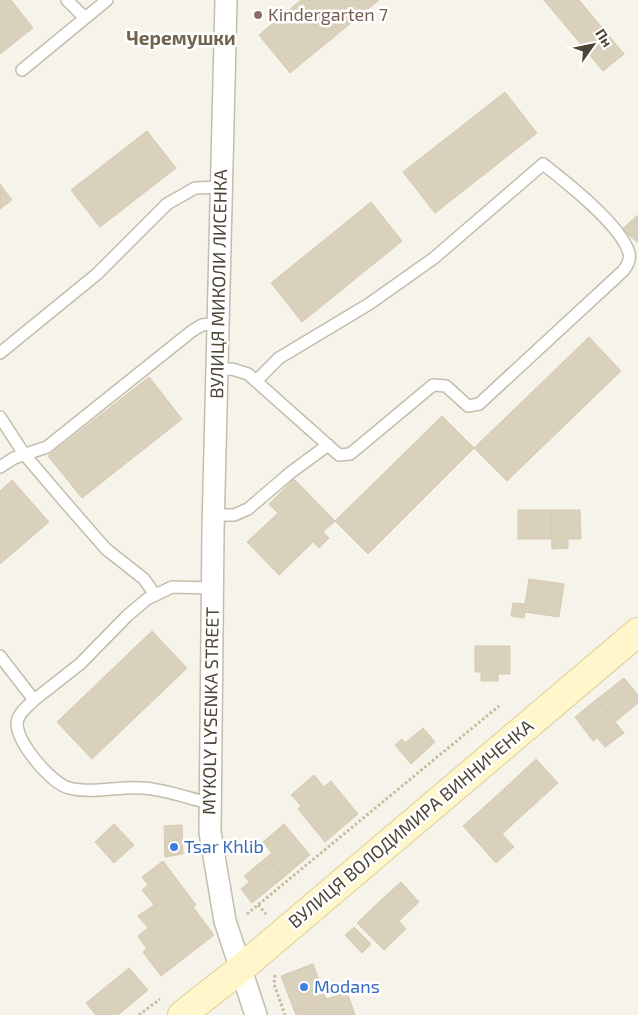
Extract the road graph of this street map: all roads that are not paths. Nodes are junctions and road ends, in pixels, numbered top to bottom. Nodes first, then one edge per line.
1 (67, 0) edge
2 (107, 0) edge
3 (226, 0) edge
4 (84, 17) junction
5 (22, 70) dead end
6 (221, 187) junction
7 (218, 324) junction
8 (0, 353) edge
9 (217, 370) junction
10 (256, 381) junction
11 (0, 418) edge
12 (328, 445) junction
13 (24, 454) junction
14 (0, 467) edge
15 (214, 515) junction
16 (213, 588) junction
17 (155, 594) junction
18 (638, 632) edge
19 (0, 656) edge
20 (34, 700) junction
21 (209, 803) junction
22 (239, 970) junction
23 (182, 1015) edge
24 (256, 1015) edge

1 - 4 lane
2 - 4 lane
3 - 6 street, ВУЛИЦЯ МИКОЛИ ЛИСЕНКА
4 - 5 lane
6 - 7 street, ВУЛИЦЯ МИКОЛИ ЛИСЕНКА
6 - 8 lane
7 - 9 street, ВУЛИЦЯ МИКОЛИ ЛИСЕНКА
7 - 13 lane
9 - 10 lane
9 - 15 street, ВУЛИЦЯ МИКОЛИ ЛИСЕНКА
10 - 12 lane
10 - 12 lane
11 - 13 lane
12 - 15 lane
13 - 14 lane
13 - 17 lane
15 - 16 street, ВУЛИЦЯ МИКОЛИ ЛИСЕНКА
16 - 17 lane
16 - 21 street, MYKOLY LYSENKA STREET
17 - 20 lane
18 - 22 main road, ВУЛИЦЯ ВОЛОДИМИРА ВИННИЧЕНКА
19 - 20 lane
20 - 21 lane
21 - 22 street, MYKOLY LYSENKA STREET
22 - 23 main road, ВУЛИЦЯ ВОЛОДИМИРА ВИННИЧЕНКА
22 - 24 street, MYKOLY LYSENKA STREET

